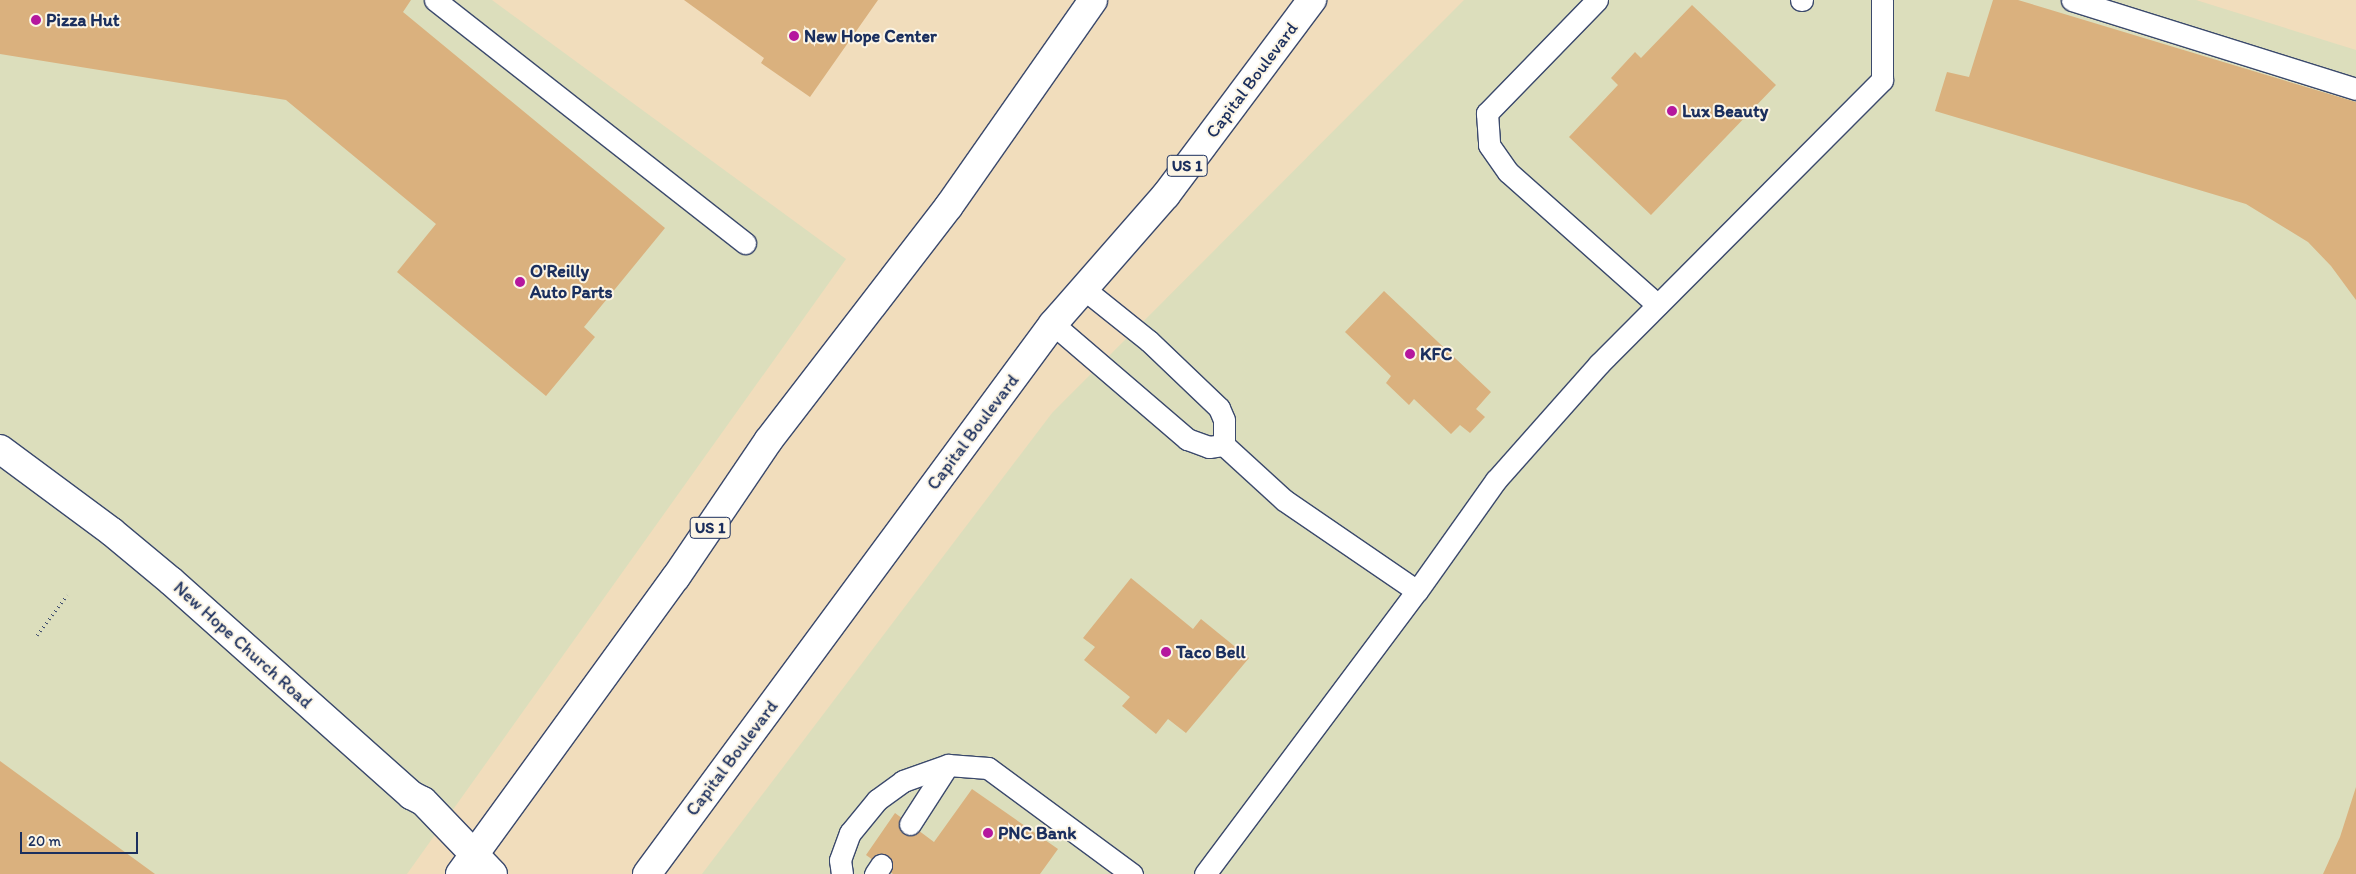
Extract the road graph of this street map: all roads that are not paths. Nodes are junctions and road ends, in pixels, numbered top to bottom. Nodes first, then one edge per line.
1 (435, 0) edge
2 (1093, 0) edge
3 (1312, 0) edge
4 (1597, 0) edge
5 (1882, 0) edge
6 (2072, 0) edge
7 (2356, 90) edge
8 (745, 243) dead end
9 (1084, 289) junction
10 (1658, 305) junction
11 (1053, 324) junction
12 (1224, 445) junction
13 (0, 448) edge
14 (1416, 591) junction
15 (948, 765) junction
16 (910, 824) dead end
17 (467, 864) edge
18 (493, 874) edge
19 (647, 874) edge
20 (842, 874) edge
21 (1132, 874) edge
22 (1205, 874) edge

1 - 8 lane
2 - 17 main road, US 1
3 - 9 main road, Capital Boulevard / US 1
4 - 10 lane
5 - 10 lane
6 - 7 lane
9 - 11 main road, Capital Boulevard / US 1
9 - 12 lane
10 - 14 lane
11 - 12 lane
11 - 19 main road, Capital Boulevard / US 1
12 - 14 lane
13 - 17 main road, New Hope Church Road
14 - 22 lane
15 - 16 lane
15 - 20 lane
15 - 21 lane
17 - 18 main road, New Hope Church Road

